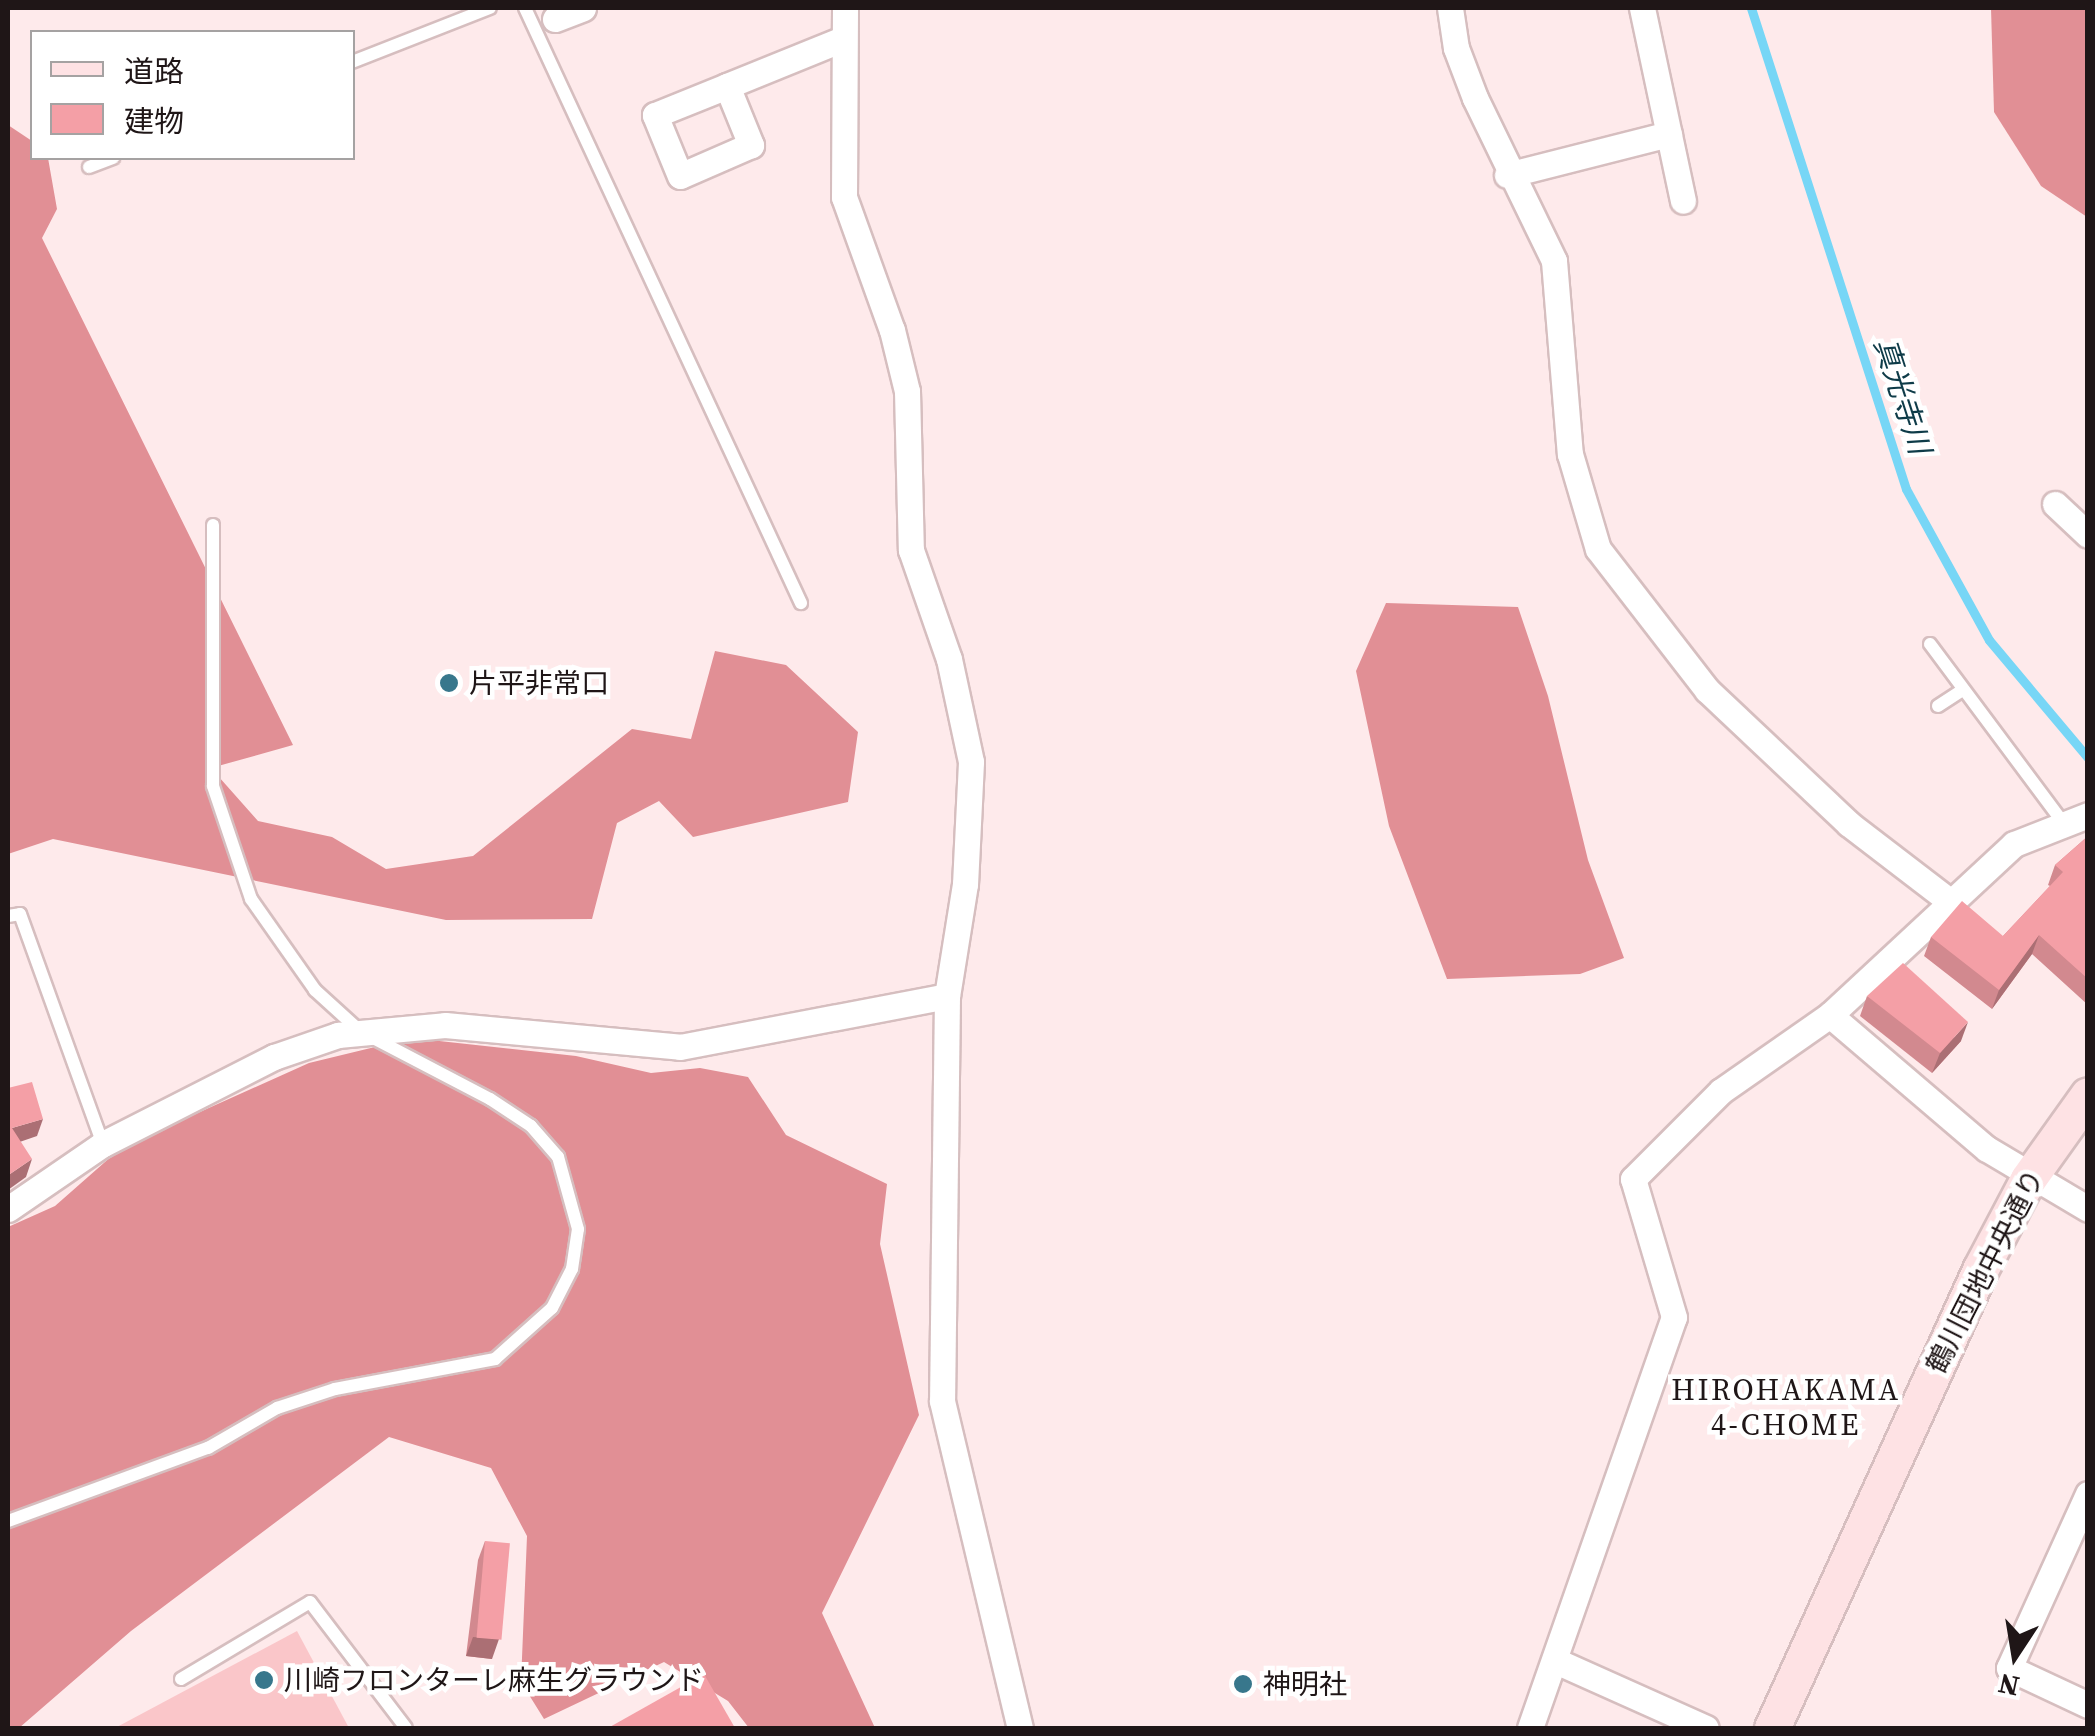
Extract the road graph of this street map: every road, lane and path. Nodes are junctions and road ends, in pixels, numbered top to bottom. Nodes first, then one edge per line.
1 (490, 8) edge
2 (524, 8) edge
3 (583, 8) edge
4 (845, 8) edge
5 (1450, 8) edge
6 (1642, 8) edge
7 (545, 23) junction
8 (844, 39) junction
9 (355, 61) edge
10 (727, 86) dead end
11 (1668, 134) junction
12 (107, 160) edge
13 (88, 167) dead end
14 (1506, 175) junction
15 (1683, 201) dead end
16 (2056, 504) dead end
17 (213, 524) dead end
18 (2088, 535) edge
19 (800, 603) dead end
20 (1930, 644) dead end
21 (1961, 691) junction
22 (1938, 706) dead end
23 (2076, 819) edge
24 (1948, 900) junction
25 (8, 916) edge
26 (947, 996) junction
27 (1830, 1015) junction
28 (360, 1031) junction
29 (2088, 1095) edge
30 (103, 1144) junction
31 (2028, 1179) junction
32 (2088, 1209) edge
33 (8, 1210) edge
34 (2088, 1494) edge
35 (8, 1521) edge
36 (1556, 1660) junction
37 (181, 1679) dead end
38 (2088, 1705) edge
39 (406, 1728) edge
40 (1020, 1728) edge
41 (1530, 1728) edge
42 (1706, 1728) edge
43 (1772, 1728) edge

1 - 9 lane
2 - 7 lane
3 - 7 street
4 - 8 street
5 - 14 street
6 - 11 street
7 - 19 lane
8 - 10 street
8 - 26 street
11 - 14 street
11 - 15 street
12 - 13 lane
14 - 24 street
16 - 18 street
17 - 28 lane
20 - 21 lane
21 - 22 lane
21 - 23 lane
23 - 24 street
24 - 27 street
25 - 30 lane
26 - 28 street
26 - 40 street
27 - 31 street
27 - 36 street
28 - 30 street
28 - 35 lane
29 - 31 street, 鶴川団地中央通り
30 - 33 street
31 - 32 street
31 - 43 street, 鶴川団地中央通り
34 - 38 street
36 - 41 street
36 - 42 street
37 - 39 lane

